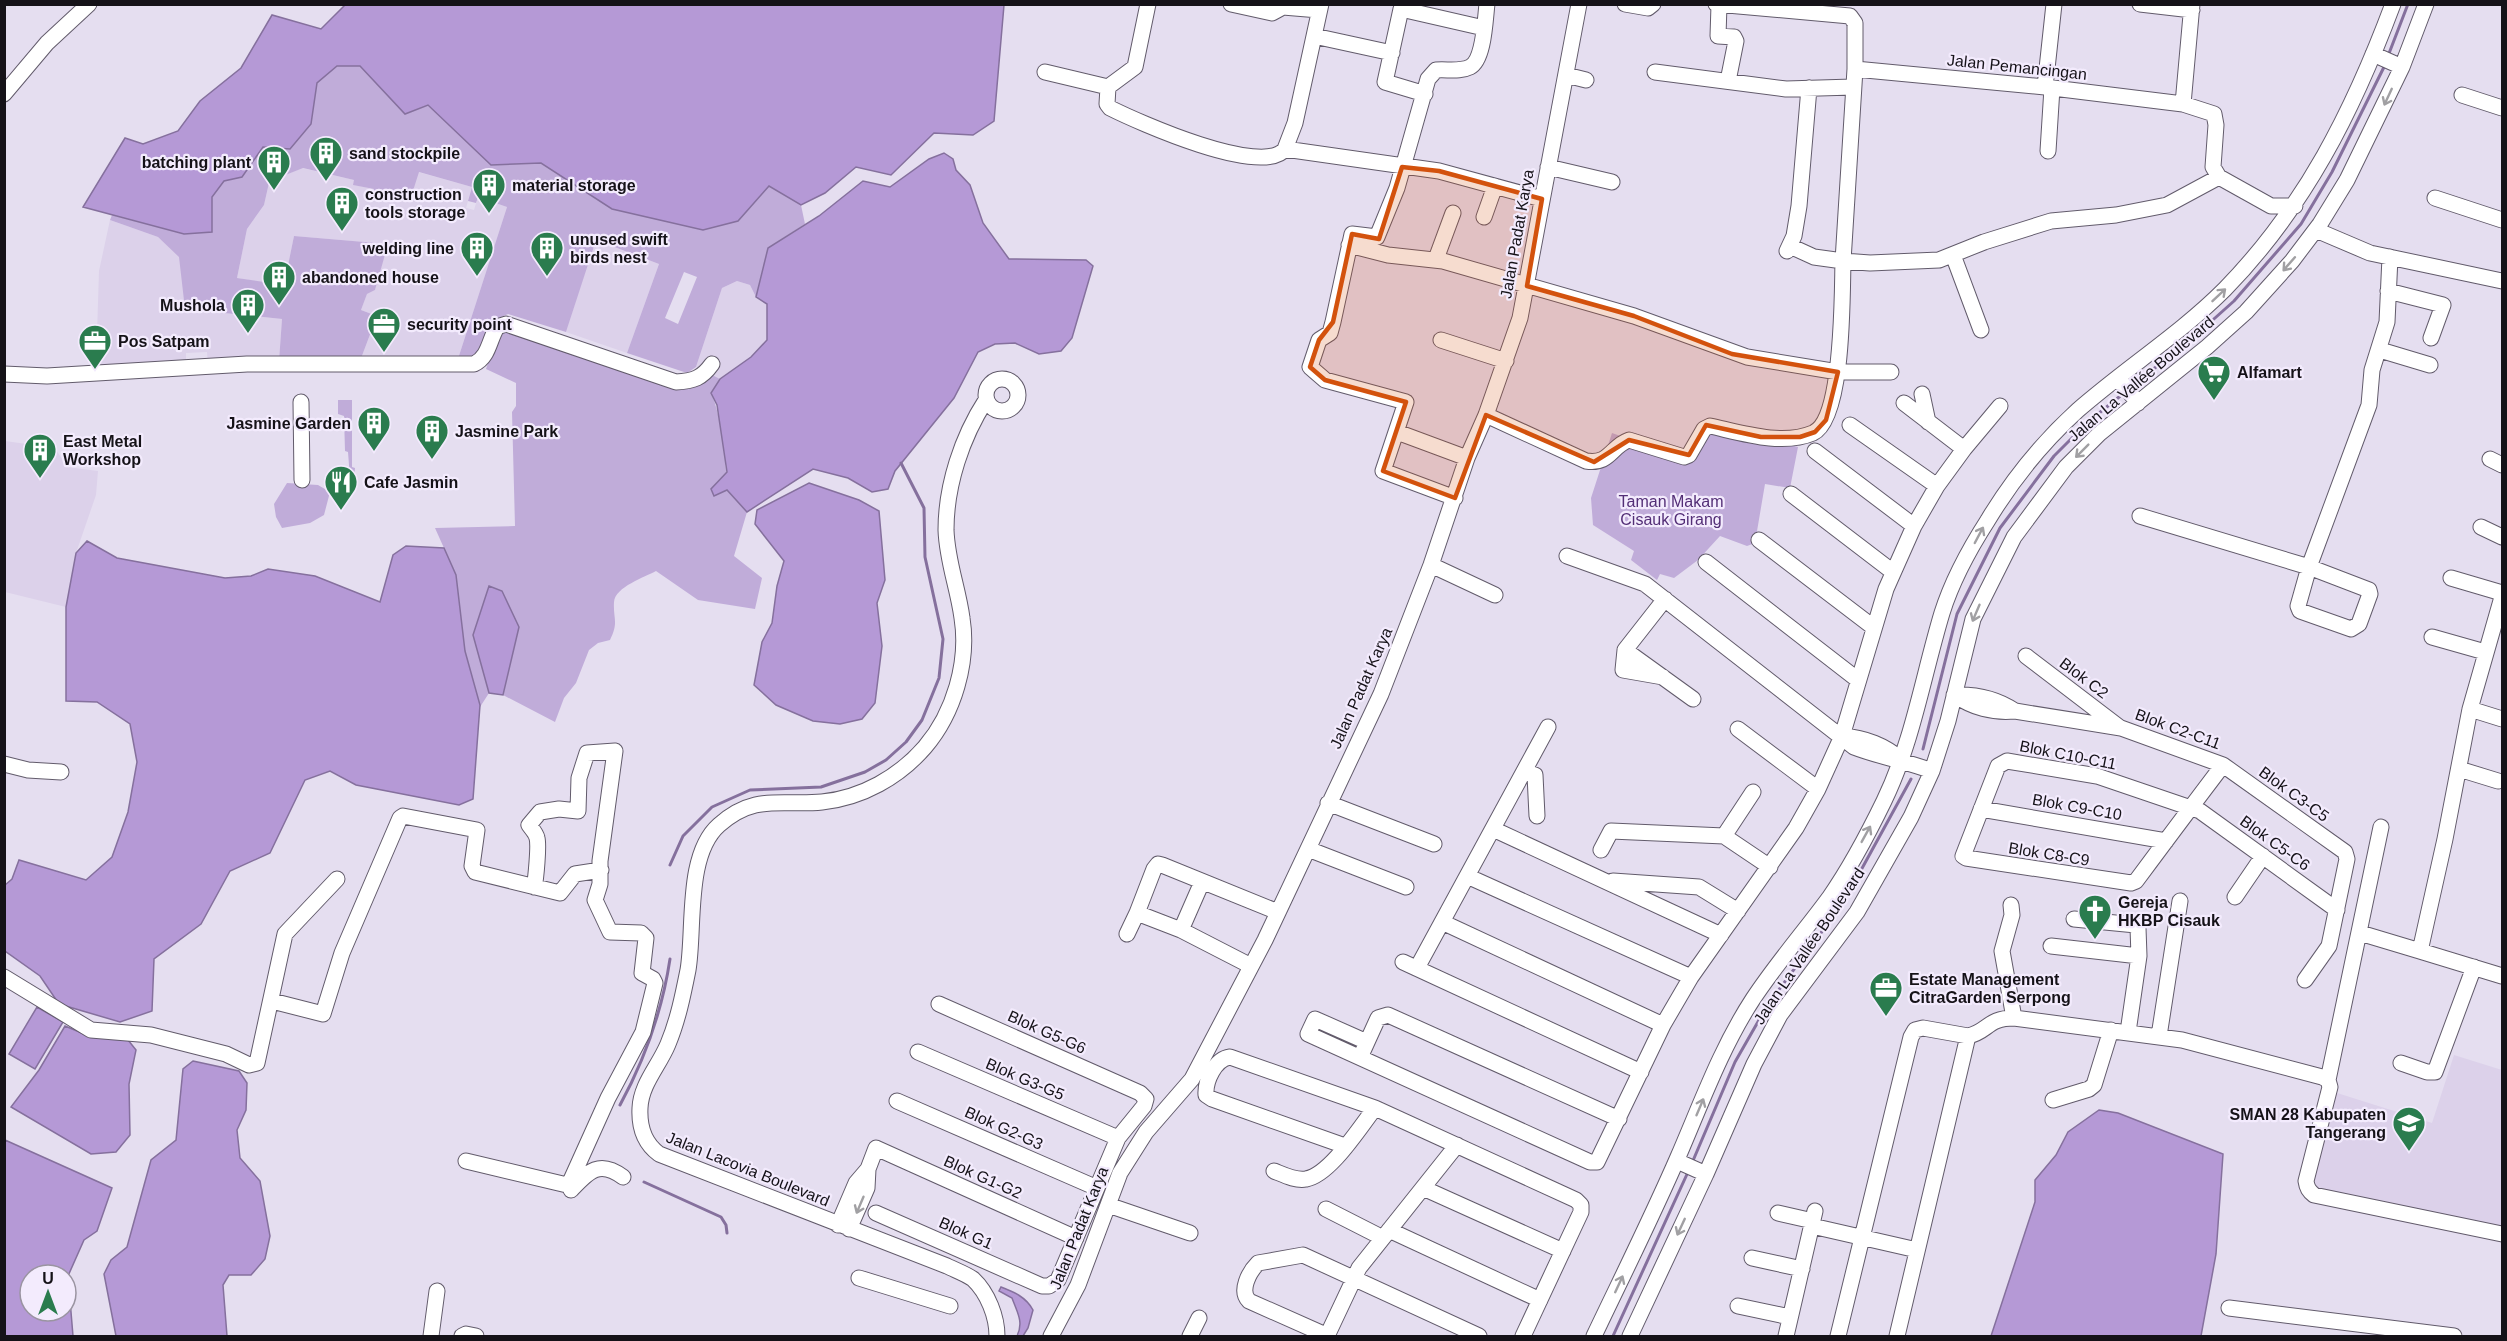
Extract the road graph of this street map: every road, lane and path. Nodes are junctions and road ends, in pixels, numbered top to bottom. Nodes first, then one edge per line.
1 (89, 4) edge
2 (1148, 4) edge
3 (1231, 4) edge
4 (1487, 4) edge
5 (1579, 4) edge
6 (1625, 4) edge
7 (1653, 4) edge
8 (2054, 4) edge
9 (2140, 4) edge
10 (2393, 4) edge
11 (2426, 4) edge
12 (1718, 5) edge
13 (1758, 7) edge
14 (2192, 7) edge
15 (1320, 8) edge
16 (1414, 8) edge
17 (1484, 28) junction
18 (1314, 36) junction
19 (1392, 53) junction
20 (2373, 54) junction
21 (2402, 67) junction
22 (1855, 69) junction
23 (1045, 72) dead end
24 (1655, 72) dead end
25 (1566, 75) junction
26 (1586, 80) dead end
27 (1728, 81) junction
28 (1108, 87) junction
29 (1853, 87) junction
30 (1809, 88) junction
31 (2049, 88) junction
32 (4, 94) edge
33 (1425, 94) junction
34 (2462, 95) dead end
35 (2183, 104) junction
36 (2502, 108) edge
37 (1285, 149) junction
38 (2048, 151) dead end
39 (1402, 167) junction
40 (1548, 167) junction
41 (2219, 177) junction
42 (1612, 182) dead end
43 (1495, 186) junction
44 (2434, 198) dead end
45 (1542, 199) junction
46 (2295, 206) junction
47 (1453, 213) dead end
48 (1484, 217) dead end
49 (2502, 220) edge
50 (2318, 227) junction
51 (1349, 245) junction
52 (1953, 255) junction
53 (2390, 257) junction
54 (1436, 259) junction
55 (1843, 261) junction
56 (2502, 281) edge
57 (1527, 286) junction
58 (2388, 291) junction
59 (1981, 330) dead end
60 (2431, 338) dead end
61 (1441, 340) dead end
62 (2380, 350) junction
63 (1506, 361) junction
64 (712, 364) dead end
65 (2430, 365) dead end
66 (1838, 372) junction
67 (1891, 372) dead end
68 (4, 374) edge
69 (2119, 379) junction
70 (1922, 394) dead end
71 (987, 400) dead end
72 (301, 402) dead end
73 (1904, 403) dead end
74 (2138, 403) junction
75 (2000, 406) dead end
76 (1486, 415) junction
77 (1928, 422) junction
78 (1850, 425) dead end
79 (1397, 432) junction
80 (1964, 449) junction
81 (1815, 452) dead end
82 (1467, 458) junction
83 (302, 480) dead end
84 (1937, 486) junction
85 (1791, 494) dead end
86 (1455, 498) junction
87 (2140, 516) dead end
88 (1914, 526) junction
89 (2481, 527) dead end
90 (2502, 537) edge
91 (1759, 540) dead end
92 (1567, 556) dead end
93 (1706, 562) dead end
94 (1431, 565) junction
95 (2309, 567) junction
96 (1893, 572) junction
97 (2451, 578) dead end
98 (1496, 595) dead end
99 (2502, 595) edge
100 (1665, 599) junction
101 (1873, 627) junction
102 (2432, 638) dead end
103 (2486, 652) junction
104 (2026, 656) dead end
105 (1858, 680) junction
106 (1954, 695) junction
107 (1693, 699) dead end
108 (2470, 710) junction
109 (2502, 719) edge
110 (1548, 727) dead end
111 (2121, 728) junction
112 (1738, 729) dead end
113 (1842, 736) junction
114 (1902, 760) junction
115 (4, 764) edge
116 (2223, 765) junction
117 (2458, 769) junction
118 (1524, 771) junction
119 (1932, 771) junction
120 (61, 772) dead end
121 (2498, 781) dead end
122 (1818, 789) junction
123 (1753, 792) dead end
124 (1328, 803) junction
125 (2191, 808) junction
126 (1981, 809) junction
127 (1537, 816) dead end
128 (2381, 827) dead end
129 (1493, 829) junction
130 (1724, 836) junction
131 (2166, 841) junction
132 (1434, 844) dead end
133 (1308, 849) junction
134 (1601, 849) dead end
135 (2263, 856) junction
136 (1770, 867) junction
137 (601, 870) junction
138 (1467, 876) junction
139 (337, 879) dead end
140 (1604, 881) junction
141 (1202, 882) junction
142 (534, 887) junction
143 (1406, 887) dead end
144 (2235, 897) dead end
145 (2180, 901) dead end
146 (2011, 905) dead end
147 (2337, 910) junction
148 (1738, 911) junction
149 (1278, 912) junction
150 (1137, 913) junction
151 (2074, 919) dead end
152 (1442, 922) junction
153 (1181, 930) junction
154 (2360, 933) junction
155 (1127, 934) dead end
156 (1720, 935) junction
157 (2051, 946) dead end
158 (2420, 951) junction
159 (2139, 956) junction
160 (1251, 966) junction
161 (2474, 967) junction
162 (4, 976) edge
163 (2502, 976) edge
164 (1690, 977) junction
165 (2305, 980) dead end
166 (272, 1001) junction
167 (939, 1004) dead end
168 (2014, 1018) junction
169 (1663, 1025) junction
170 (2111, 1030) junction
171 (2128, 1032) junction
172 (1968, 1036) junction
173 (2159, 1036) junction
174 (918, 1052) dead end
175 (2401, 1063) dead end
176 (1641, 1072) junction
177 (2328, 1080) junction
178 (2053, 1100) dead end
179 (897, 1101) dead end
180 (1375, 1108) junction
181 (1619, 1119) junction
182 (1118, 1138) junction
183 (1457, 1145) junction
184 (1345, 1146) junction
185 (466, 1161) dead end
186 (1677, 1161) junction
187 (1274, 1171) dead end
188 (1706, 1174) junction
189 (623, 1177) dead end
190 (567, 1185) junction
191 (1097, 1188) junction
192 (1424, 1188) junction
193 (1108, 1205) junction
194 (1326, 1209) dead end
195 (1778, 1212) dead end
196 (876, 1213) dead end
197 (1813, 1219) junction
198 (844, 1227) junction
199 (1190, 1233) dead end
200 (1386, 1234) junction
201 (2502, 1234) edge
202 (1861, 1237) junction
203 (1076, 1238) junction
204 (1917, 1250) junction
205 (1563, 1251) junction
206 (1752, 1258) dead end
207 (1802, 1269) junction
208 (859, 1278) dead end
209 (1354, 1279) junction
210 (437, 1291) dead end
211 (1540, 1300) junction
212 (950, 1306) dead end
213 (1738, 1306) dead end
214 (2229, 1308) dead end
215 (1791, 1317) junction
216 (1199, 1318) dead end
217 (431, 1336) edge
218 (462, 1336) edge
219 (476, 1336) edge
220 (996, 1336) edge
221 (1051, 1336) edge
222 (1190, 1336) edge
223 (1328, 1336) edge
224 (1479, 1336) edge
225 (1523, 1336) edge
226 (1594, 1336) edge
227 (1630, 1336) edge
228 (1786, 1336) edge
229 (1838, 1336) edge
230 (1897, 1336) edge
231 (2454, 1336) edge

1 - 32 street
2 - 28 street
3 - 15 street
4 - 17 street
5 - 25 street, Jalan Padat Karya
6 - 7 street
8 - 31 street
9 - 14 street
10 - 20 street, Jalan La Vallée Boulevard
11 - 21 street, Jalan La Vallée Boulevard
12 - 13 street
12 - 27 street
13 - 22 street
14 - 35 street
15 - 18 street
16 - 17 street
16 - 19 street
17 - 33 street
18 - 19 street
18 - 37 street
19 - 33 street
20 - 21 street
20 - 46 street, Jalan La Vallée Boulevard
21 -> 50 street, Jalan La Vallée Boulevard
22 - 29 street
22 - 31 street, Jalan Pemancingan
23 - 28 street
24 - 27 street
25 - 26 street
25 - 40 street, Jalan Padat Karya
27 - 30 street
28 - 37 street
29 - 30 street
29 - 55 street
30 - 55 street
31 - 35 street, Jalan Pemancingan
31 - 38 street
33 - 39 street
34 - 36 street
35 - 41 street, Jalan Pemancingan
37 - 39 street
39 - 43 street
39 - 51 street
40 - 42 street
40 - 45 street, Jalan Padat Karya
41 - 46 street
41 - 52 street
43 - 45 street
43 - 48 street
44 - 49 street
45 - 57 street, Jalan Padat Karya
69 -> 46 street, Jalan La Vallée Boulevard
47 - 54 street
50 - 53 street
50 -> 74 street, Jalan La Vallée Boulevard
51 - 54 street
51 - 79 street
52 - 55 street
52 - 59 street
53 - 56 street
53 - 58 street
54 - 57 street
55 - 66 street
57 - 63 street, Jalan Padat Karya
57 - 66 street
58 - 60 street
58 - 62 street
61 - 63 street
62 - 65 street
62 - 95 street
63 - 76 street, Jalan Padat Karya
64 - 68 street
66 - 67 street
66 - 76 street
69 - 74 street
114 -> 69 street, Jalan La Vallée Boulevard
70 - 77 street
71 - 198 street, Jalan Lacovia Boulevard
72 - 83 street
73 - 77 street
74 -> 106 street, Jalan La Vallée Boulevard
75 - 80 street
76 - 82 street, Jalan Padat Karya
77 - 80 street
78 - 84 street
79 - 82 street
79 - 86 street
80 - 84 street
81 - 88 street
82 - 86 street, Jalan Padat Karya
84 - 88 street
85 - 96 street
86 - 94 street, Jalan Padat Karya
87 - 95 street
88 - 96 street
89 - 90 street
91 - 101 street
92 - 100 street
93 - 105 street
94 - 98 street
94 - 124 street, Jalan Padat Karya
95 - 95 street
96 - 101 street
97 - 99 street
99 - 103 street
100 - 107 street
100 - 113 street
101 - 105 street
102 - 103 street
103 - 108 street
104 - 111 street, Blok C2
105 - 113 street
106 - 111 street
106 - 119 street, Jalan La Vallée Boulevard
108 - 109 street
108 - 117 street
110 - 118 street
111 - 116 street, Blok C2-C11
112 - 122 street
113 - 114 street
113 - 122 street
114 - 119 street
186 -> 114 street, Jalan La Vallée Boulevard
115 - 120 street
116 - 125 street
116 - 147 street, Blok C3-C5
117 - 121 street
117 - 158 street
118 - 127 street
118 - 129 street
119 - 188 street, Jalan La Vallée Boulevard
122 - 136 street
123 - 130 street
124 - 132 street
124 - 133 street, Jalan Padat Karya
125 - 126 street, Blok C10-C11
125 - 131 street
125 - 135 street, Blok C5-C6
126 - 131 street, Blok C9-C10
126 - 131 street, Blok C8-C9
128 - 154 street
129 - 138 street
129 - 140 street
130 - 134 street
130 - 136 street
133 - 143 street
133 - 149 street, Jalan Padat Karya
135 - 144 street
135 - 147 street, Blok C5-C6
136 - 148 street
137 - 142 street
137 - 142 street
137 - 190 street
138 - 152 street
138 - 164 street
139 - 166 street
140 - 148 street
140 - 156 street
141 - 149 street
141 - 150 street
141 - 153 street
142 - 166 street
145 - 173 street
146 - 168 street
147 - 165 street
148 - 156 street
149 - 160 street, Jalan Padat Karya
150 - 153 street
150 - 155 street
151 - 159 street
152 - 169 street
152 - 176 street
153 - 160 street
154 - 158 street
154 - 177 street
156 - 164 street
157 - 159 street
158 - 161 street
159 - 171 street
160 - 193 street, Jalan Padat Karya
161 - 163 street
161 - 175 street
162 - 166 street
164 - 169 street
167 - 182 street, Blok G5-G6
168 - 170 street
168 - 172 street
169 - 176 street
170 - 171 street
170 - 178 street
171 - 173 street
172 - 202 street
172 - 204 street
173 - 177 street
174 - 182 street, Blok G3-G5
176 - 181 street
177 - 201 street
179 - 191 street, Blok G2-G3
180 - 183 street
180 - 184 street
180 - 184 street
181 - 181 street
182 - 191 street
183 - 192 street
183 - 205 street
184 - 187 street
185 - 190 street
186 - 188 street
226 -> 186 street, Jalan La Vallée Boulevard
188 -> 227 street, Jalan La Vallée Boulevard
189 - 190 street
191 - 203 street
192 - 200 street
192 - 205 street
193 - 199 street
193 - 221 street, Jalan Padat Karya
194 - 200 street
195 - 197 street
196 - 203 street, Blok G1
197 - 202 street
197 - 207 street
198 - 203 street, Blok G1-G2
198 - 220 street, Jalan Lacovia Boulevard
200 - 209 street
200 - 211 street
202 - 204 street
202 - 229 street
204 - 230 street
205 - 211 street
206 - 207 street
207 - 215 street
208 - 212 street
209 - 223 street
209 - 223 street
209 - 224 street
210 - 217 street
211 - 225 street
213 - 215 street
214 - 231 street
215 - 228 street
216 - 222 street
218 - 219 street

